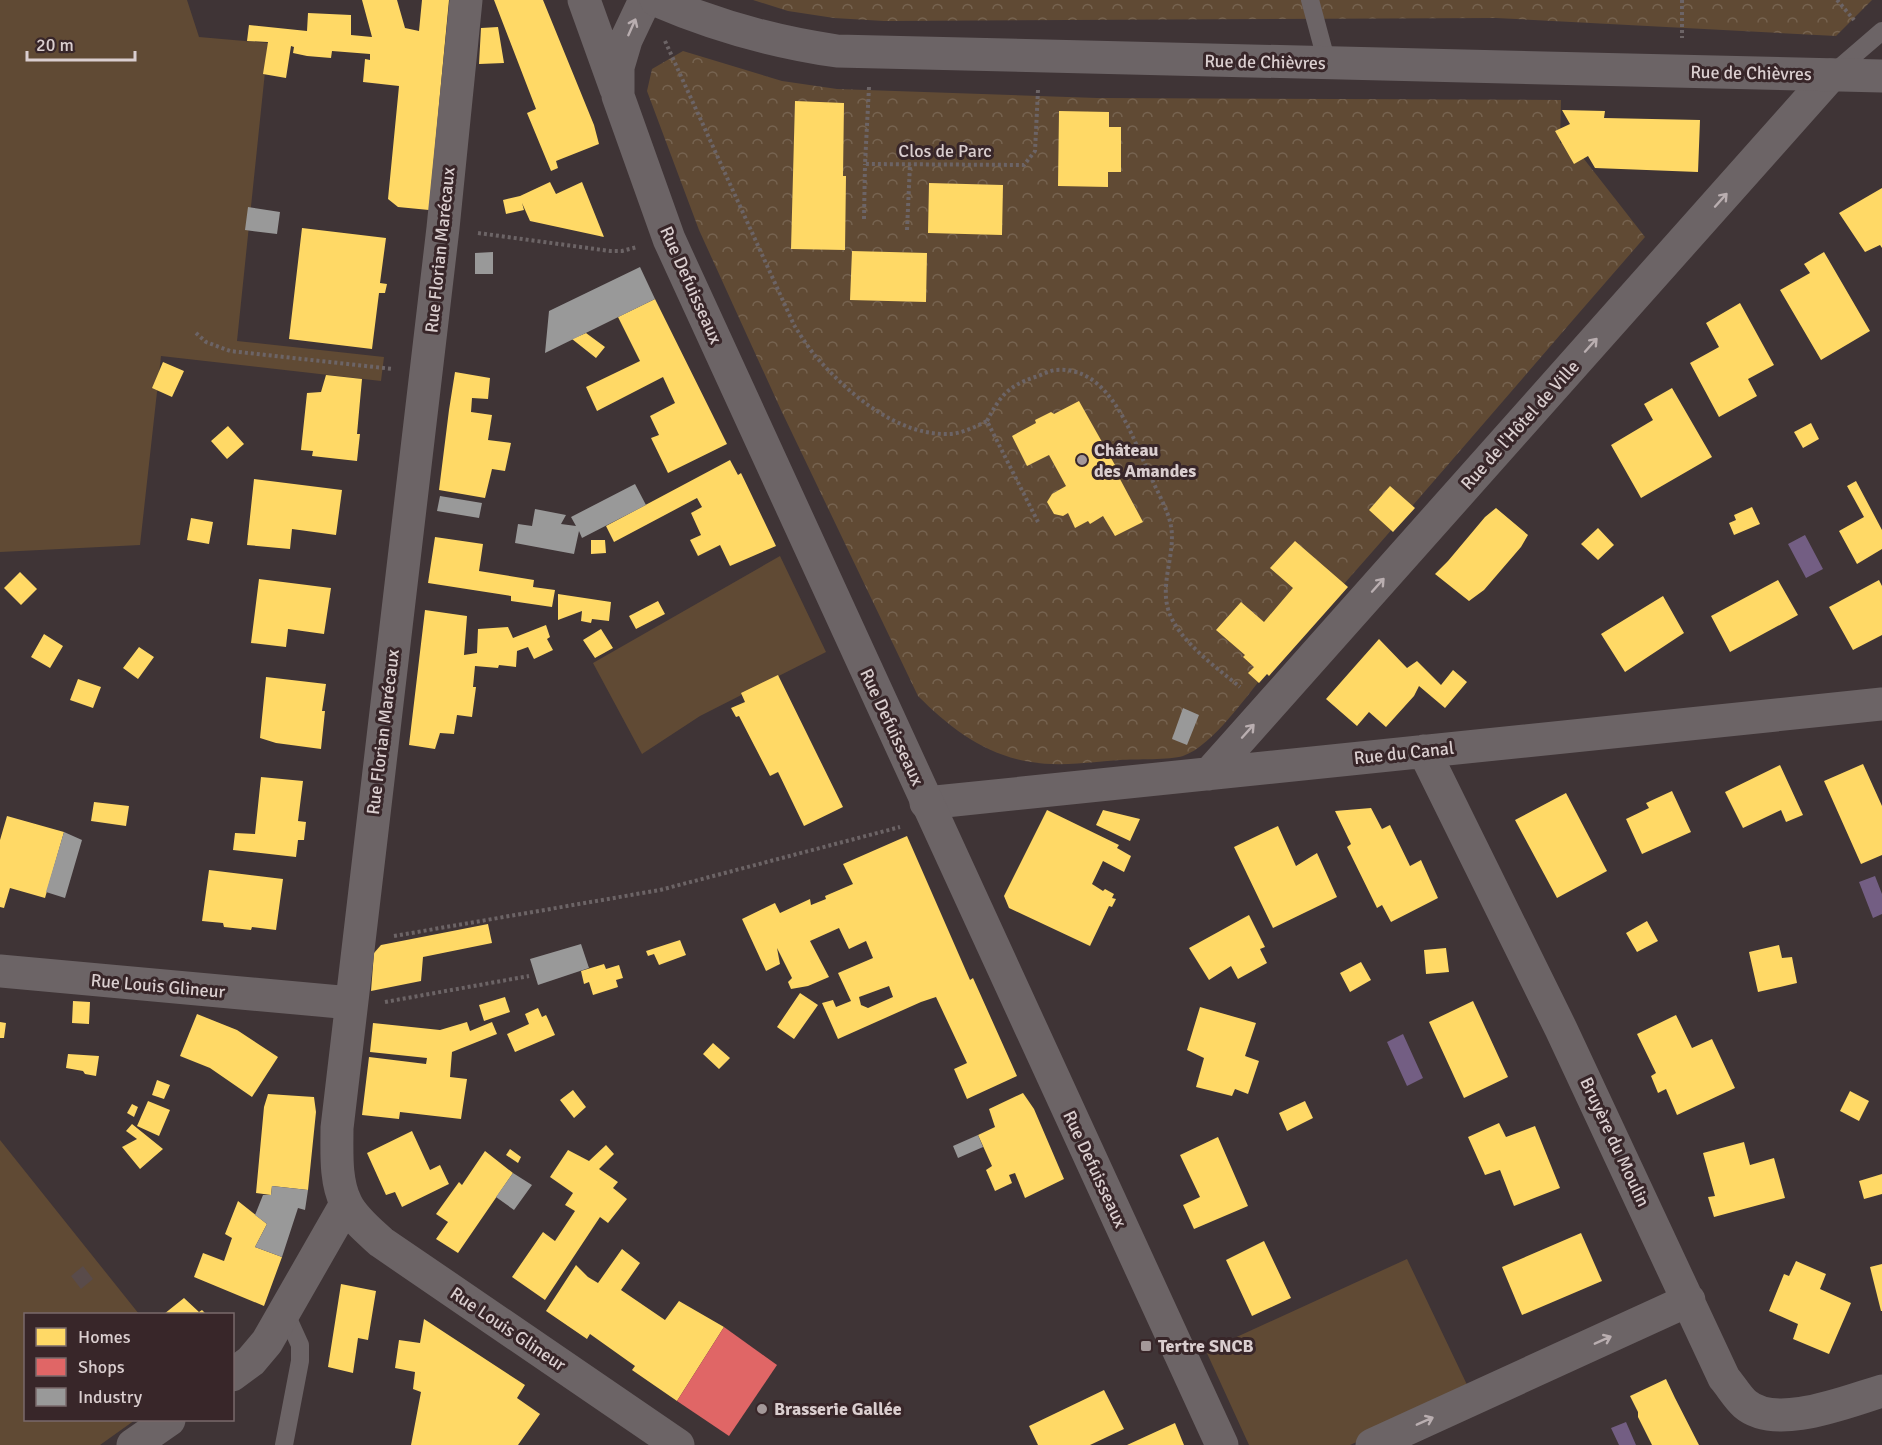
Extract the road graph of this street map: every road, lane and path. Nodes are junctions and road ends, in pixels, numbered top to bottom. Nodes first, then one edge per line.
1 (465, 0) edge
2 (584, 0) edge
3 (645, 0) edge
4 (656, 0) edge
5 (1310, 0) edge
6 (1882, 31) edge
7 (664, 38) dead end
8 (870, 52) junction
9 (1040, 57) junction
10 (1327, 63) junction
11 (1832, 75) junction
12 (1882, 76) edge
13 (618, 96) junction
14 (865, 164) junction
15 (910, 164) junction
16 (864, 219) dead end
17 (443, 228) junction
18 (907, 230) dead end
19 (669, 239) junction
20 (196, 333) dead end
21 (426, 373) junction
22 (987, 421) junction
23 (1038, 522) dead end
24 (1882, 704) edge
25 (1267, 710) junction
26 (1424, 751) junction
27 (1209, 774) junction
28 (926, 803) junction
29 (358, 942) junction
30 (0, 971) edge
31 (529, 976) dead end
32 (351, 1003) junction
33 (346, 1204) junction
34 (1689, 1300) junction
35 (285, 1312) junction
36 (234, 1373) edge
37 (1882, 1391) edge
38 (166, 1421) edge
39 (133, 1445) edge
40 (284, 1445) edge
41 (678, 1445) edge
42 (1222, 1445) edge
43 (1372, 1445) edge

1 - 17 street, Rue Florian Marécaux
2 - 13 street
13 -> 3 street, Rue Defuisseaux
4 - 8 street, Rue de Chièvres
5 - 10 lane
6 - 11 lane
7 - 22 path
8 - 9 street, Rue de Chièvres
8 - 14 path
9 - 10 street, Rue de Chièvres
9 - 15 path, Clos de Parc
10 - 11 street, Rue de Chièvres
11 - 12 street, Rue de Chièvres
25 -> 11 street, Rue de l'Hôtel de Ville
13 - 19 street, Rue Defuisseaux
14 - 15 path, Clos de Parc
14 - 16 path
15 - 18 path
17 - 19 path
17 - 21 street, Rue Florian Marécaux
19 - 28 street, Rue Defuisseaux
20 - 21 path
21 - 29 street, Rue Florian Marécaux
22 - 23 path
22 - 25 path
24 - 26 street, Rue du Canal
27 -> 25 street, Rue de l'Hôtel de Ville
26 - 27 street, Rue du Canal
26 - 34 street, Bruyère du Moulin
27 - 28 street, Rue du Canal
28 - 29 path
28 - 42 street, Rue Defuisseaux
29 - 32 street, Rue Florian Marécaux
30 - 32 street, Rue Louis Glineur
31 - 32 path
32 - 33 street, Rue Florian Marécaux
33 - 35 street
33 - 41 street, Rue Louis Glineur
34 - 37 street, Bruyère du Moulin
43 -> 34 street
35 - 36 street
35 - 40 lane
38 - 39 street

